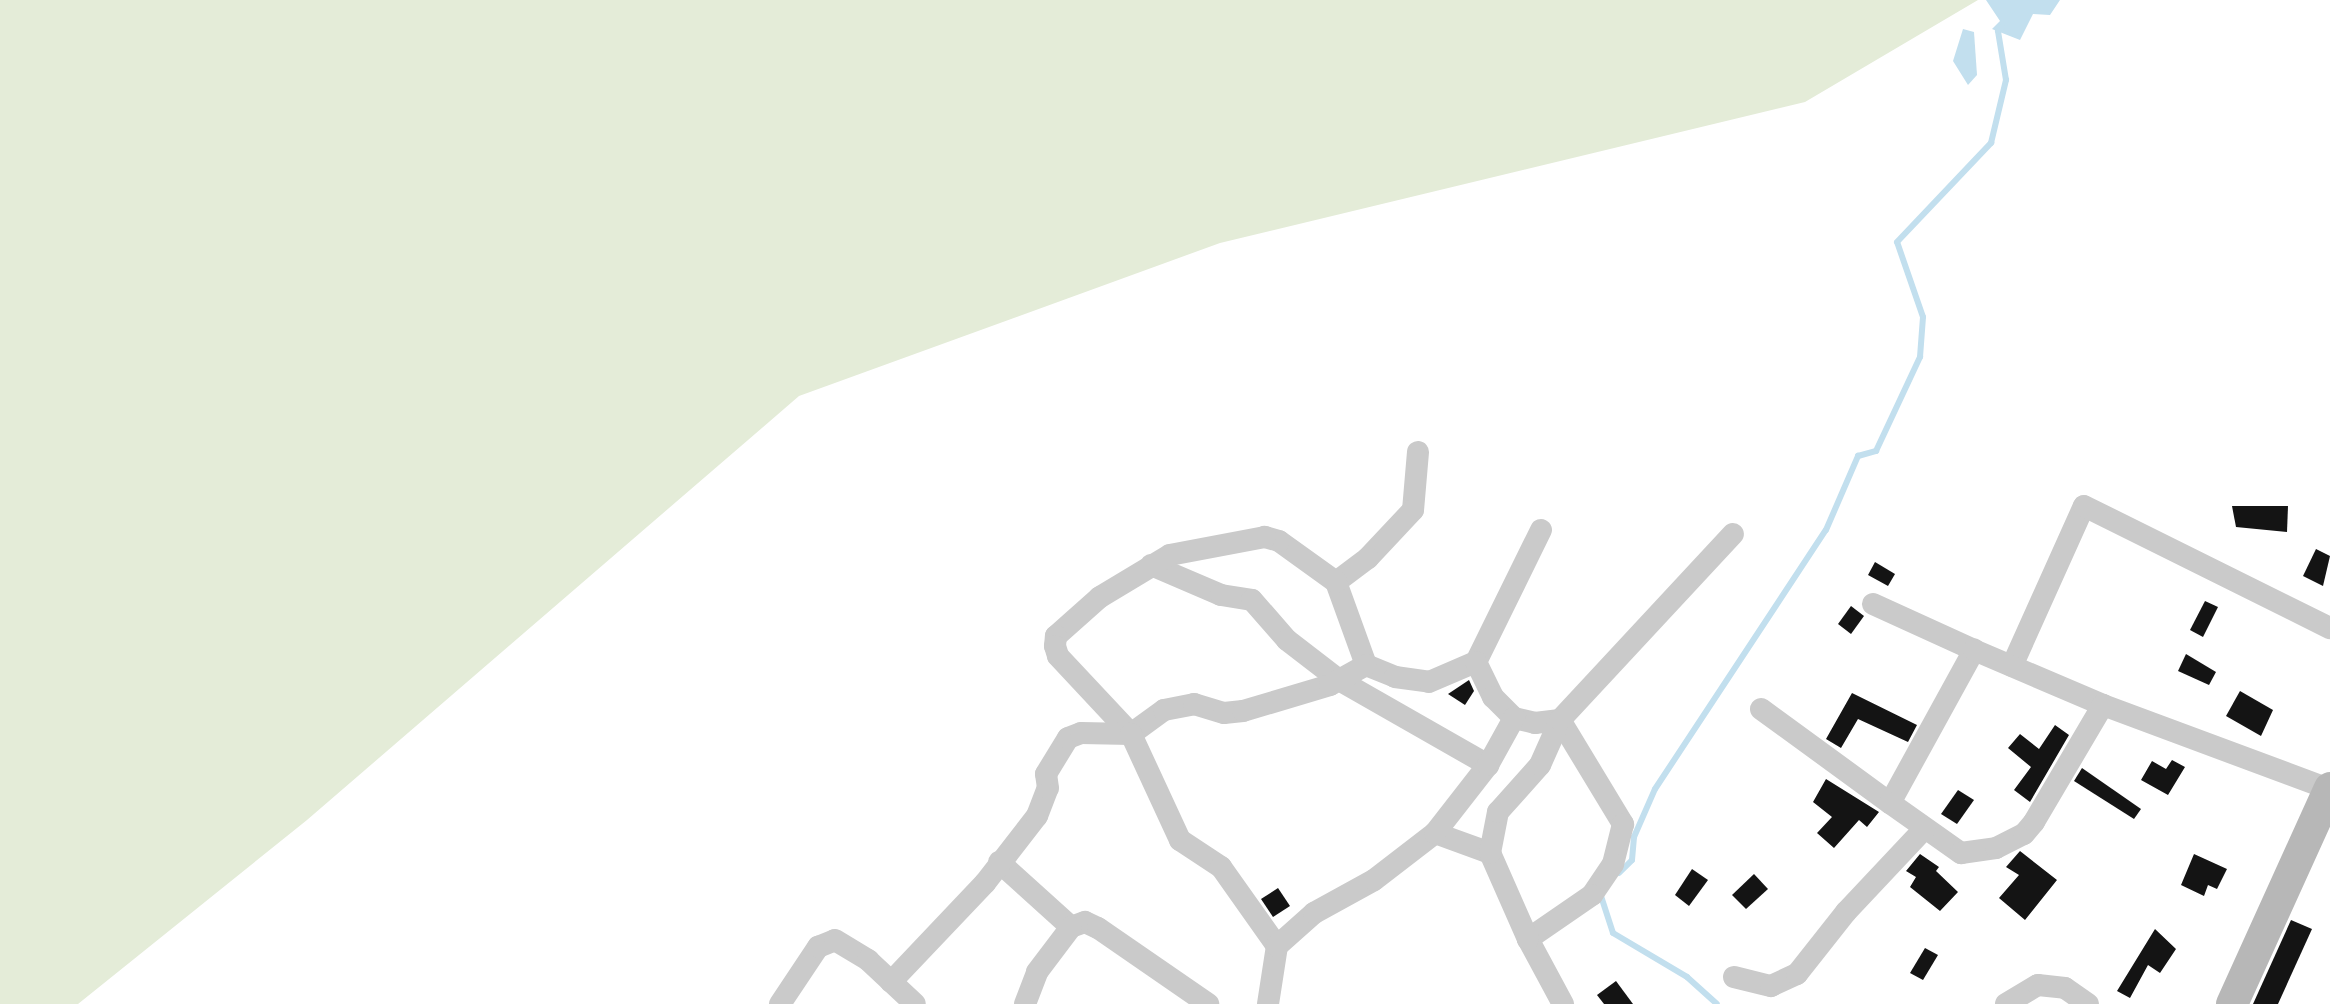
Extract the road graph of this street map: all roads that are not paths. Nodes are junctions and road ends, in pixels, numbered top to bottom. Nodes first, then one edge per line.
1 (1418, 452) dead end
2 (1541, 530) dead end
3 (1733, 534) dead end
4 (1151, 565) junction
5 (1336, 582) junction
6 (1873, 604) dead end
7 (2330, 628) edge
8 (1974, 650) junction
9 (1476, 662) junction
10 (1366, 665) junction
11 (2012, 666) junction
12 (1339, 680) junction
13 (2103, 705) junction
14 (1761, 709) dead end
15 (1514, 718) junction
16 (1560, 720) junction
17 (1131, 734) junction
18 (1488, 765) junction
19 (2330, 788) edge
20 (1890, 803) junction
21 (1925, 828) junction
22 (1435, 833) junction
23 (1490, 853) junction
24 (999, 862) junction
25 (1071, 927) junction
26 (1528, 939) junction
27 (1277, 946) junction
28 (1734, 977) dead end
29 (891, 982) junction
30 (780, 1004) edge
31 (915, 1004) edge
32 (1025, 1004) edge
33 (1208, 1004) edge
34 (1268, 1004) edge
35 (1563, 1004) edge
36 (2006, 1004) edge
37 (2088, 1004) edge
38 (2232, 1004) edge

1 - 5 street
2 - 9 street
3 - 16 street
4 - 5 street
4 - 12 street
4 - 17 street
5 - 10 street
6 - 8 street
7 - 11 street
8 - 11 street
8 - 20 street
9 - 10 street
9 - 15 street
10 - 12 street
11 - 13 street
12 - 17 street
12 - 18 street
13 - 19 street
13 - 21 street
14 - 20 street
15 - 16 street
15 - 18 street
16 - 23 street
16 - 26 street
17 - 24 street
17 - 27 street
18 - 22 street
19 - 38 street
20 - 21 street
21 - 28 street
22 - 23 street
22 - 27 street
23 - 26 street
24 - 25 street
24 - 29 street
25 - 32 street
25 - 33 street
26 - 35 street
27 - 34 street
29 - 30 street
29 - 31 street
36 - 37 street

